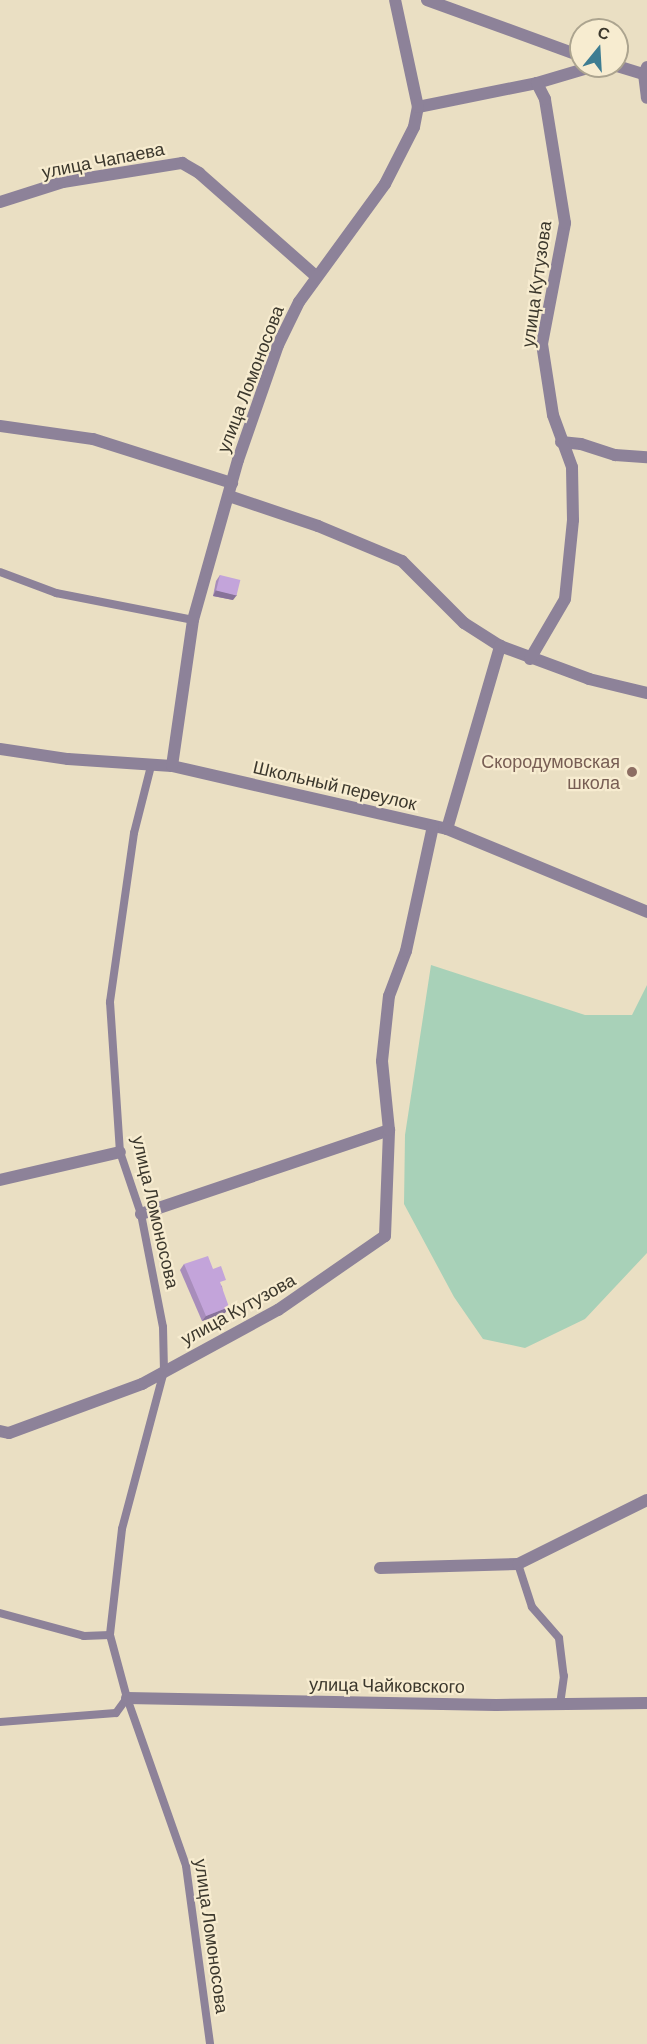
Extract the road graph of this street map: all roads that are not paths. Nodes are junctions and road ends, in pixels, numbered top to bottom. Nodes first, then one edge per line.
1 (395, 0) edge
2 (427, 0) edge
3 (569, 52) edge
4 (629, 69) edge
5 (569, 73) edge
6 (646, 74) edge
7 (537, 83) junction
8 (647, 98) edge
9 (418, 107) junction
10 (0, 202) edge
11 (316, 276) junction
12 (0, 426) edge
13 (561, 442) junction
14 (647, 457) edge
15 (231, 489) junction
16 (0, 572) edge
17 (193, 620) junction
18 (500, 646) junction
19 (530, 659) junction
20 (647, 693) edge
21 (0, 749) edge
22 (151, 766) junction
23 (172, 766) junction
24 (433, 826) junction
25 (447, 829) junction
26 (647, 912) edge
27 (389, 1130) junction
28 (120, 1152) junction
29 (0, 1180) edge
30 (141, 1214) junction
31 (164, 1371) junction
32 (0, 1431) edge
33 (647, 1500) edge
34 (518, 1564) junction
35 (380, 1568) dead end
36 (0, 1613) edge
37 (110, 1635) junction
38 (127, 1698) junction
39 (647, 1702) edge
40 (560, 1704) junction
41 (0, 1722) edge
42 (210, 2044) edge

1 - 9 street, улица Ломоносова
2 - 3 street
4 - 6 street
5 - 7 street
6 - 8 street
7 - 9 street
7 - 13 street, улица Кутузова
9 - 11 street, улица Ломоносова
10 - 11 street, улица Чапаева
11 - 15 street, улица Ломоносова
12 - 15 street
13 - 14 street
13 - 19 street, улица Кутузова
15 - 17 street, улица Ломоносова
15 - 18 street
16 - 17 lane
17 - 23 street, улица Ломоносова
18 - 19 street
18 - 25 street
19 - 20 street
21 - 22 street, Школьный переулок
22 - 23 street, Школьный переулок
22 - 28 lane, улица Ломоносова
23 - 24 street, Школьный переулок
24 - 25 street, Школьный переулок
24 - 27 street, улица Кутузова
25 - 26 street, Школьный переулок
27 - 30 street
27 - 31 street, улица Кутузова
28 - 29 street
28 - 30 lane, улица Ломоносова
30 - 31 lane, улица Ломоносова
31 - 32 street, улица Кутузова
31 - 37 lane, улица Ломоносова
33 - 34 street
34 - 35 street
34 - 40 lane
36 - 37 lane
37 - 38 lane, улица Ломоносова
38 - 40 street, улица Чайковского
38 - 41 lane
38 - 42 lane, улица Ломоносова
39 - 40 street, улица Чайковского

